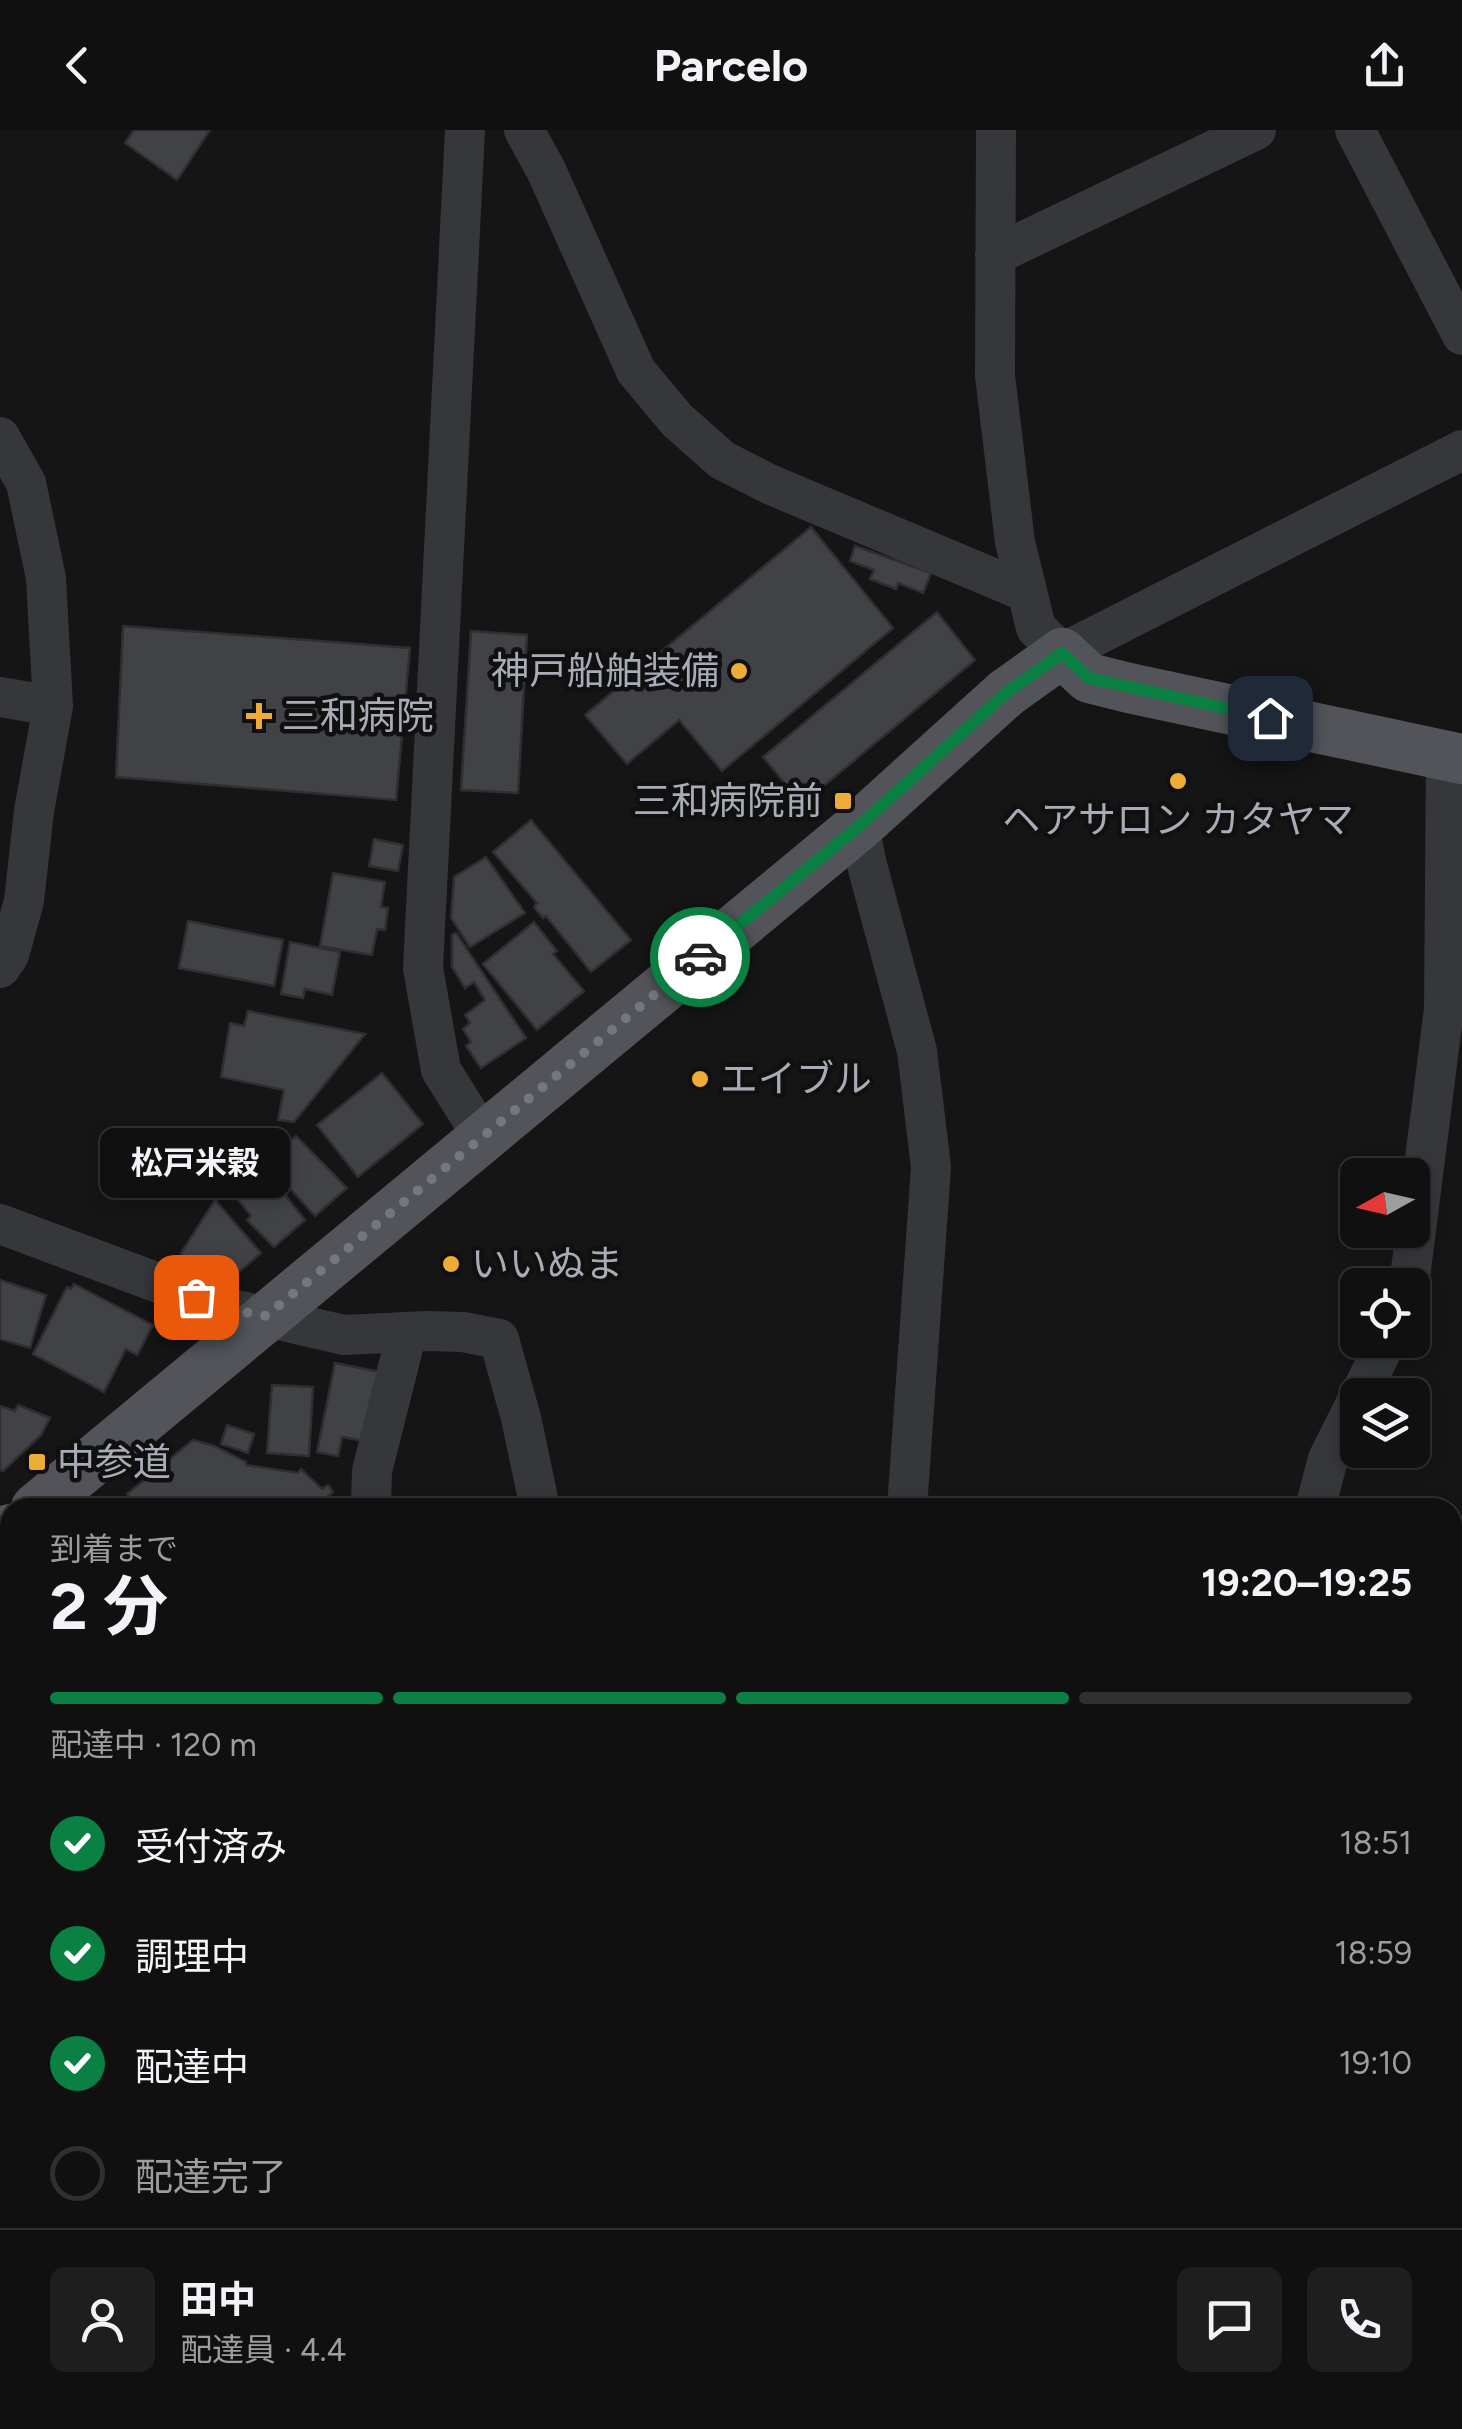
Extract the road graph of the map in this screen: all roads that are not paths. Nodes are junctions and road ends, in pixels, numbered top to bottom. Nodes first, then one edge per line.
1 (465, 130) edge
2 (524, 130) edge
3 (996, 130) edge
4 (1256, 130) edge
5 (1355, 130) edge
6 (995, 254) junction
7 (1462, 335) edge
8 (0, 437) edge
9 (1462, 450) edge
10 (1026, 592) junction
11 (1062, 653) junction
12 (0, 698) edge
13 (53, 706) junction
14 (1454, 757) edge
15 (859, 826) junction
16 (0, 968) edge
17 (482, 1137) junction
18 (0, 1224) edge
19 (1411, 1268) edge
20 (266, 1316) junction
21 (407, 1332) junction
22 (1340, 1435) edge
23 (48, 1498) edge
24 (372, 1498) edge
25 (538, 1498) edge
26 (909, 1498) edge
27 (1318, 1498) edge

1 - 17 street
2 - 10 street
3 - 6 street
4 - 6 street
5 - 7 street
6 - 10 street
8 - 13 street
9 - 11 street
10 - 11 street
11 - 14 main road
11 - 15 main road
12 - 13 street
13 - 16 street
14 - 19 street
15 - 17 main road
15 - 26 street
17 - 20 main road
18 - 20 street
20 - 21 street
20 - 23 main road
21 - 24 street
21 - 25 street
22 - 27 street

